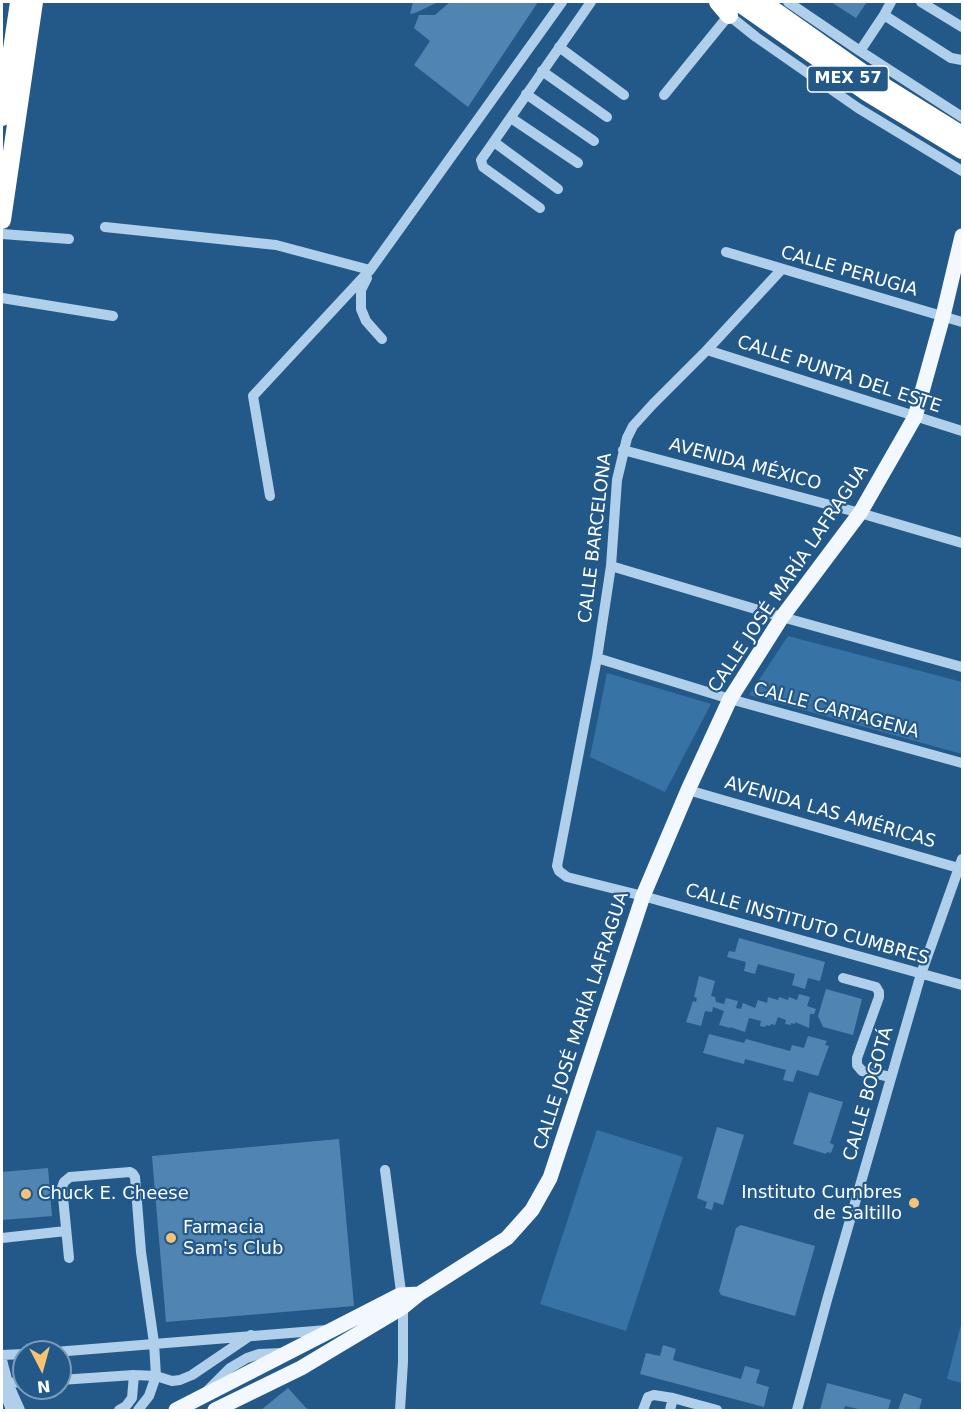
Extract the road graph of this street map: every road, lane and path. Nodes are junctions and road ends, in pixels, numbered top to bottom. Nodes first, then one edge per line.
1 (19, 2) edge
2 (34, 2) edge
3 (562, 2) edge
4 (591, 2) edge
5 (711, 2) edge
6 (762, 2) edge
7 (788, 2) edge
8 (891, 2) edge
9 (921, 2) edge
10 (728, 6) edge
11 (884, 15) junction
12 (963, 27) edge
13 (559, 47) junction
14 (860, 51) junction
15 (963, 60) edge
16 (542, 71) junction
17 (526, 94) junction
18 (624, 95) dead end
19 (663, 95) dead end
20 (934, 99) junction
21 (2, 117) edge
22 (607, 117) dead end
23 (963, 117) edge
24 (511, 118) junction
25 (902, 135) junction
26 (963, 135) edge
27 (494, 141) junction
28 (594, 141) dead end
29 (963, 150) edge
30 (578, 163) dead end
31 (963, 171) edge
32 (558, 189) dead end
33 (540, 208) dead end
34 (2, 220) edge
35 (105, 226) dead end
36 (2, 234) edge
37 (962, 237) edge
38 (69, 239) dead end
39 (726, 252) dead end
40 (370, 270) junction
41 (781, 270) junction
42 (2, 298) edge
43 (113, 316) dead end
44 (943, 316) junction
45 (963, 322) edge
46 (382, 339) dead end
47 (707, 350) junction
48 (915, 417) junction
49 (963, 431) edge
50 (623, 450) junction
51 (270, 496) dead end
52 (860, 513) junction
53 (963, 543) edge
54 (611, 566) junction
55 (782, 617) junction
56 (597, 658) junction
57 (963, 667) edge
58 (730, 699) junction
59 (963, 763) edge
60 (687, 790) junction
61 (961, 865) edge
62 (557, 866) joint
63 (643, 896) junction
64 (921, 974) junction
65 (843, 978) dead end
66 (963, 985) edge
67 (891, 1077) junction
68 (385, 1170) dead end
69 (66, 1231) junction
70 (2, 1238) edge
71 (69, 1258) dead end
72 (402, 1301) junction
73 (333, 1330) junction
74 (251, 1335) junction
75 (154, 1343) junction
76 (72, 1350) edge
77 (2, 1360) edge
78 (134, 1375) junction
79 (156, 1376) junction
80 (72, 1379) edge
81 (5, 1385) edge
82 (673, 1398) junction
83 (123, 1408) edge
84 (11, 1410) edge
85 (20, 1410) edge
86 (138, 1410) edge
87 (176, 1410) edge
88 (215, 1410) edge
89 (400, 1410) edge
90 (643, 1410) edge
91 (670, 1410) edge
92 (717, 1410) edge
93 (797, 1410) edge

1 - 21 highway
2 - 34 highway
3 - 40 street
4 - 13 street
5 - 10 street
6 - 26 highway, MEX 57
7 - 14 street
8 - 11 street
9 - 12 street
10 - 19 street
10 - 25 street
10 - 29 highway, MEX 57
11 - 14 street
11 - 15 street
13 - 16 street
13 - 18 street
14 - 20 street
16 - 17 street
16 - 22 street
17 - 24 street
17 - 28 street
20 - 23 street
20 - 25 street
24 - 27 street
24 - 30 street
25 - 31 street
27 - 32 street
27 - 33 street
35 - 40 street
36 - 38 street
37 - 44 main road, CALLE JOSÉ MARÍA LAFRAGUA
39 - 41 street, CALLE PERUGIA
40 - 46 street
40 - 51 street
41 - 44 street, CALLE PERUGIA
41 - 47 street, CALLE BARCELONA
42 - 43 street
44 - 45 street, CALLE PERUGIA
44 - 48 main road, CALLE JOSÉ MARÍA LAFRAGUA
47 - 48 street, CALLE PUNTA DEL ESTE
47 - 50 street, CALLE BARCELONA
48 - 49 street, CALLE PUNTA DEL ESTE
48 - 52 main road, CALLE JOSÉ MARÍA LAFRAGUA
50 - 52 street, AVENIDA MÉXICO
50 - 54 street, CALLE BARCELONA
52 - 53 street, AVENIDA MÉXICO
52 - 55 main road, CALLE JOSÉ MARÍA LAFRAGUA
54 - 55 street
54 - 56 street, CALLE BARCELONA
55 - 57 street
55 - 58 main road, CALLE JOSÉ MARÍA LAFRAGUA
56 - 58 street, CALLE CARTAGENA
56 - 62 street, CALLE BARCELONA
58 - 59 street, CALLE CARTAGENA
58 - 60 main road, CALLE JOSÉ MARÍA LAFRAGUA
60 - 61 street, AVENIDA LAS AMÉRICAS
60 - 63 main road, CALLE JOSÉ MARÍA LAFRAGUA
61 - 64 street, CALLE BOGOTÁ
62 - 63 street, CALLE INSTITUTO CUMBRES
63 - 64 street, CALLE INSTITUTO CUMBRES
63 - 72 main road, CALLE JOSÉ MARÍA LAFRAGUA
64 - 66 street, CALLE INSTITUTO CUMBRES
64 - 67 street, CALLE BOGOTÁ
65 - 67 street
67 - 93 street, CALLE BOGOTÁ
68 - 72 street
69 - 70 street
69 - 71 street
69 - 75 street
72 - 73 main road, CALLE JOSÉ MARÍA LAFRAGUA
72 - 88 main road, CALLE JOSÉ MARÍA LAFRAGUA
72 - 89 street
73 - 74 street
73 - 87 main road, CALLE JOSÉ MARÍA LAFRAGUA
74 - 75 street
74 - 79 street
75 - 76 street
75 - 79 street
77 - 81 street
78 - 79 street
78 - 80 street
78 - 83 street
79 - 86 street
81 - 84 street
81 - 85 street
82 - 90 street
82 - 91 street
82 - 92 street

